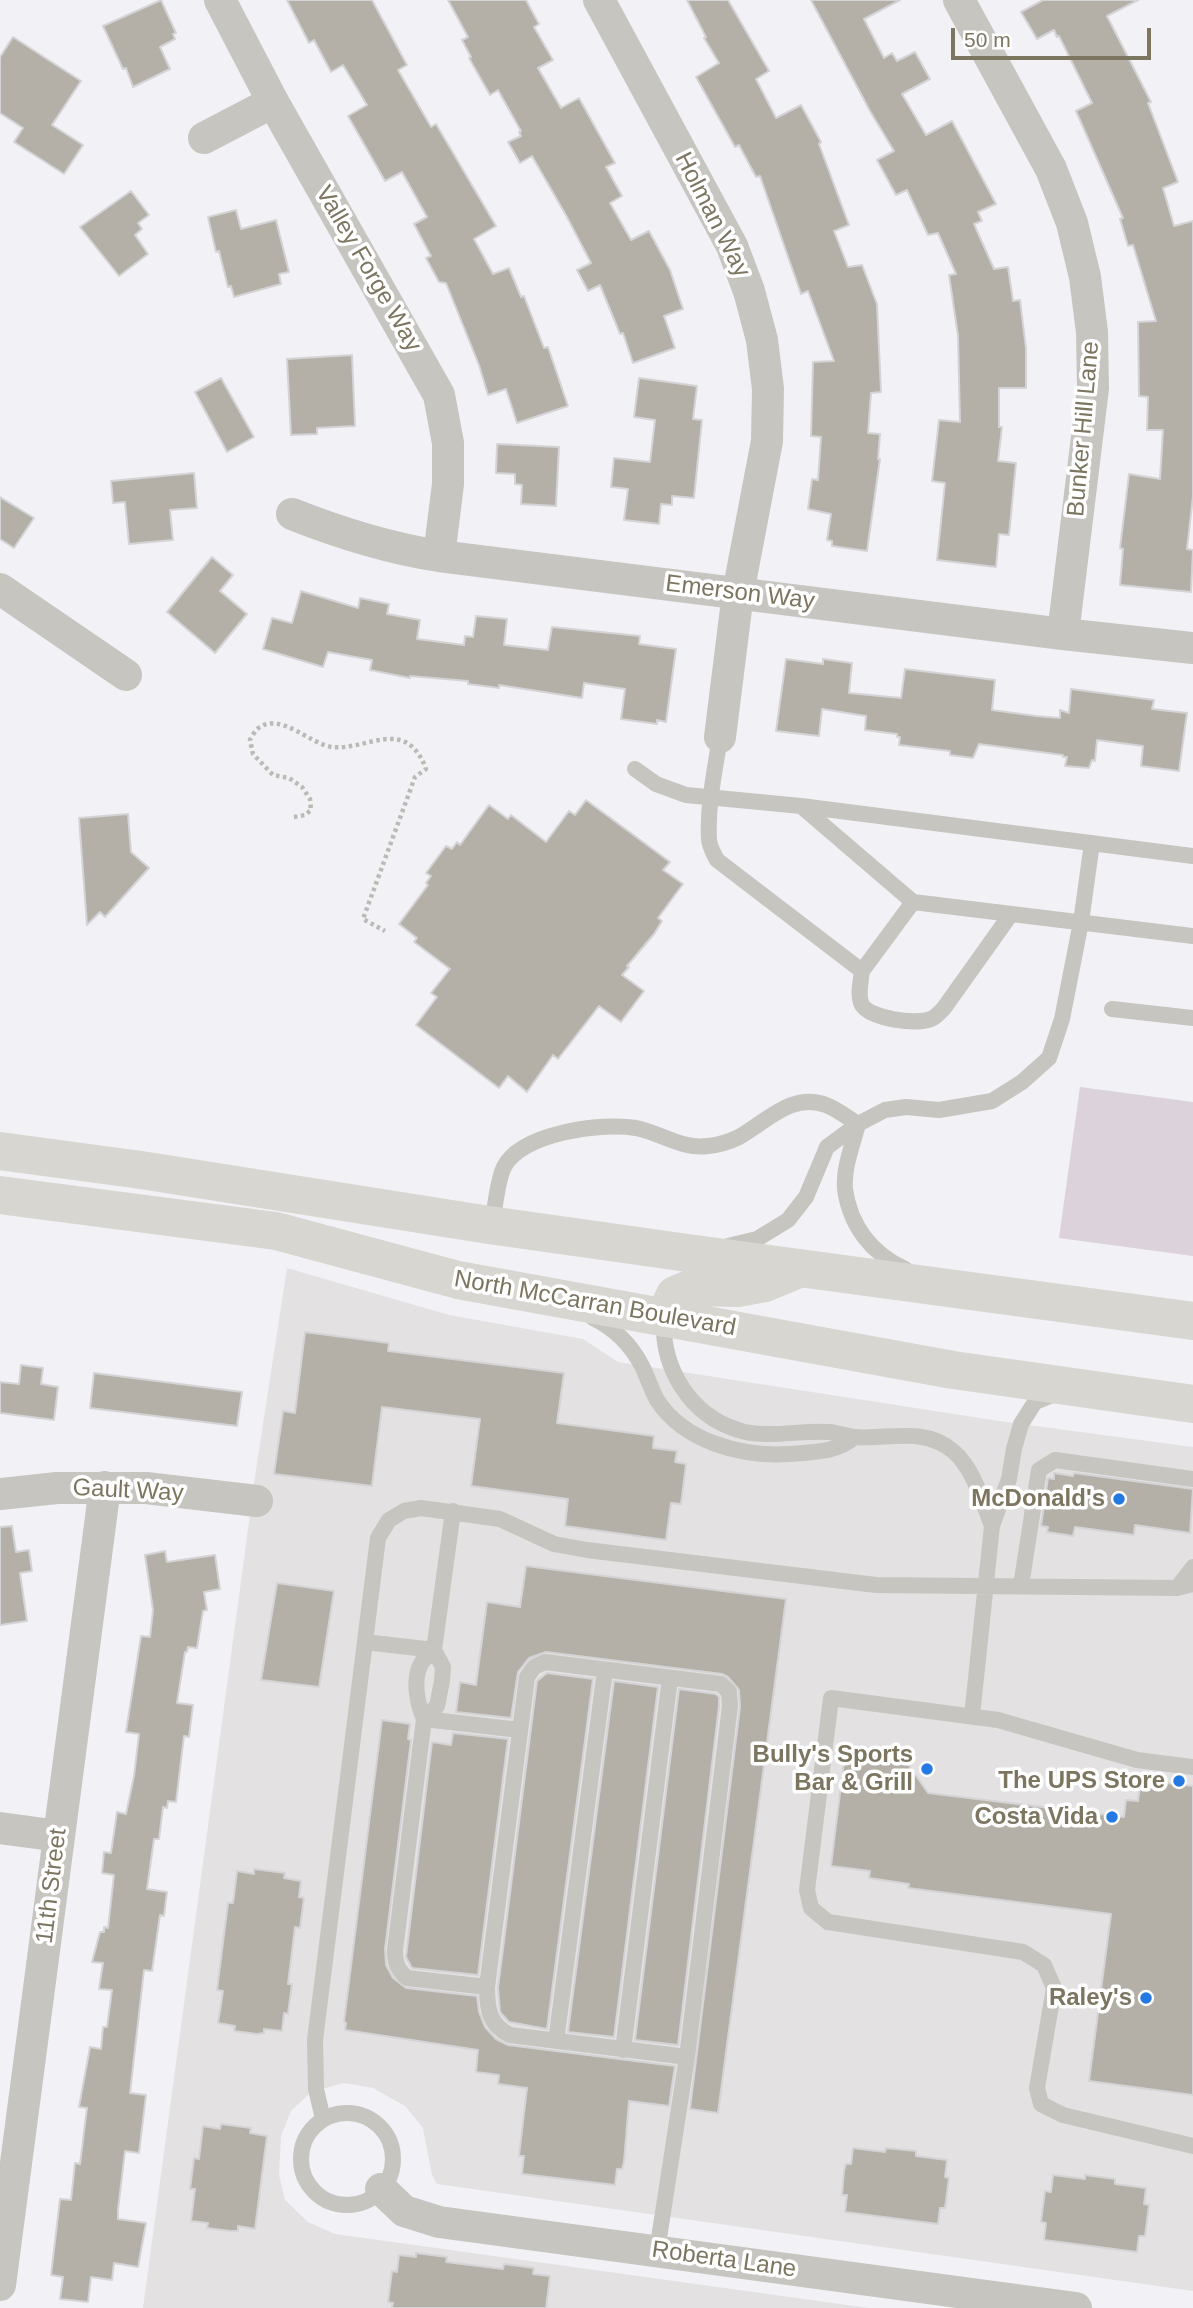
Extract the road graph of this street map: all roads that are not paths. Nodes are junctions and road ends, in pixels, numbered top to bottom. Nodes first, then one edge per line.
1 (220, 0) edge
2 (599, 0) edge
3 (959, 0) edge
4 (273, 102) junction
5 (204, 138) dead end
6 (292, 514) dead end
7 (439, 556) junction
8 (0, 589) edge
9 (738, 593) junction
10 (1063, 634) junction
11 (1193, 648) edge
12 (126, 675) dead end
13 (720, 737) joint
14 (635, 769) dead end
15 (712, 796) junction
16 (801, 806) junction
17 (1092, 843) junction
18 (1193, 856) edge
19 (913, 902) junction
20 (1011, 914) junction
21 (1081, 922) junction
22 (1193, 936) edge
23 (862, 971) junction
24 (1112, 1009) dead end
25 (1193, 1018) edge
26 (858, 1124) junction
27 (0, 1151) edge
28 (0, 1195) edge
29 (492, 1225) junction
30 (695, 1254) junction
31 (802, 1267) junction
32 (942, 1287) junction
33 (547, 1296) junction
34 (664, 1318) junction
35 (1193, 1321) edge
36 (1069, 1388) junction
37 (1193, 1404) edge
38 (855, 1437) junction
39 (1193, 1479) edge
40 (105, 1487) junction
41 (0, 1494) edge
42 (257, 1501) dead end
43 (453, 1511) junction
44 (992, 1526) junction
45 (1193, 1567) edge
46 (1193, 1584) edge
47 (986, 1586) junction
48 (1021, 1586) junction
49 (1177, 1588) junction
50 (365, 1642) junction
51 (434, 1650) junction
52 (605, 1670) junction
53 (670, 1678) junction
54 (972, 1716) junction
55 (424, 1719) junction
56 (520, 1730) junction
57 (1193, 1767) edge
58 (0, 1828) edge
59 (59, 1836) junction
60 (487, 1987) junction
61 (556, 2041) junction
62 (623, 2050) junction
63 (687, 2057) junction
64 (323, 2119) junction
65 (1193, 2146) edge
66 (9, 2149) edge
67 (381, 2189) junction
68 (657, 2251) junction
69 (0, 2285) edge
70 (1076, 2308) edge

1 - 4 street, Valley Forge Way
2 - 9 street, Holman Way
3 - 10 street, Bunker Hill Lane
4 - 5 street
4 - 7 street, Valley Forge Way
6 - 7 street, Emerson Way
7 - 9 street, Emerson Way
8 - 12 street
9 - 10 street, Emerson Way
9 - 13 street, Holman Way
10 - 11 street, Emerson Way
13 - 15 lane
14 - 15 lane
15 - 16 lane
15 - 23 lane
16 - 17 lane
16 - 19 lane
17 - 18 lane
17 - 21 lane
19 - 20 lane
19 - 23 lane
20 - 21 lane
20 - 23 lane
21 - 22 lane
21 - 26 lane
24 - 25 lane
26 - 29 lane
26 - 30 lane
26 - 32 lane
27 - 29 main road
28 - 33 main road, North McCarran Boulevard
29 - 30 main road
30 - 31 main road
31 - 32 main road
31 - 34 main road
32 - 35 main road
33 - 34 main road, North McCarran Boulevard
33 - 38 lane
34 - 36 main road, North McCarran Boulevard
34 - 38 lane
36 - 37 main road, North McCarran Boulevard
36 - 44 lane
38 - 44 lane
39 - 48 lane
40 - 41 street, Gault Way
40 - 42 street, Gault Way
40 - 59 street, 11th Street
43 - 47 lane
43 - 50 lane
43 - 51 lane
44 - 47 lane
45 - 49 lane
46 - 49 lane
47 - 48 lane
47 - 54 lane
48 - 49 lane
50 - 51 lane
50 - 64 lane
51 - 55 lane
51 - 55 lane
52 - 53 lane
52 - 56 lane
52 - 61 lane
53 - 62 lane
53 - 63 lane
54 - 57 lane
54 - 65 lane
55 - 56 lane
55 - 60 lane
56 - 60 lane
58 - 59 street
59 - 66 street, 11th Street
60 - 61 lane
61 - 62 lane
62 - 63 lane
63 - 68 lane
64 - 67 lane
64 - 67 lane
66 - 69 street, 11th Street
67 - 68 street, Roberta Lane
68 - 70 street, Roberta Lane

